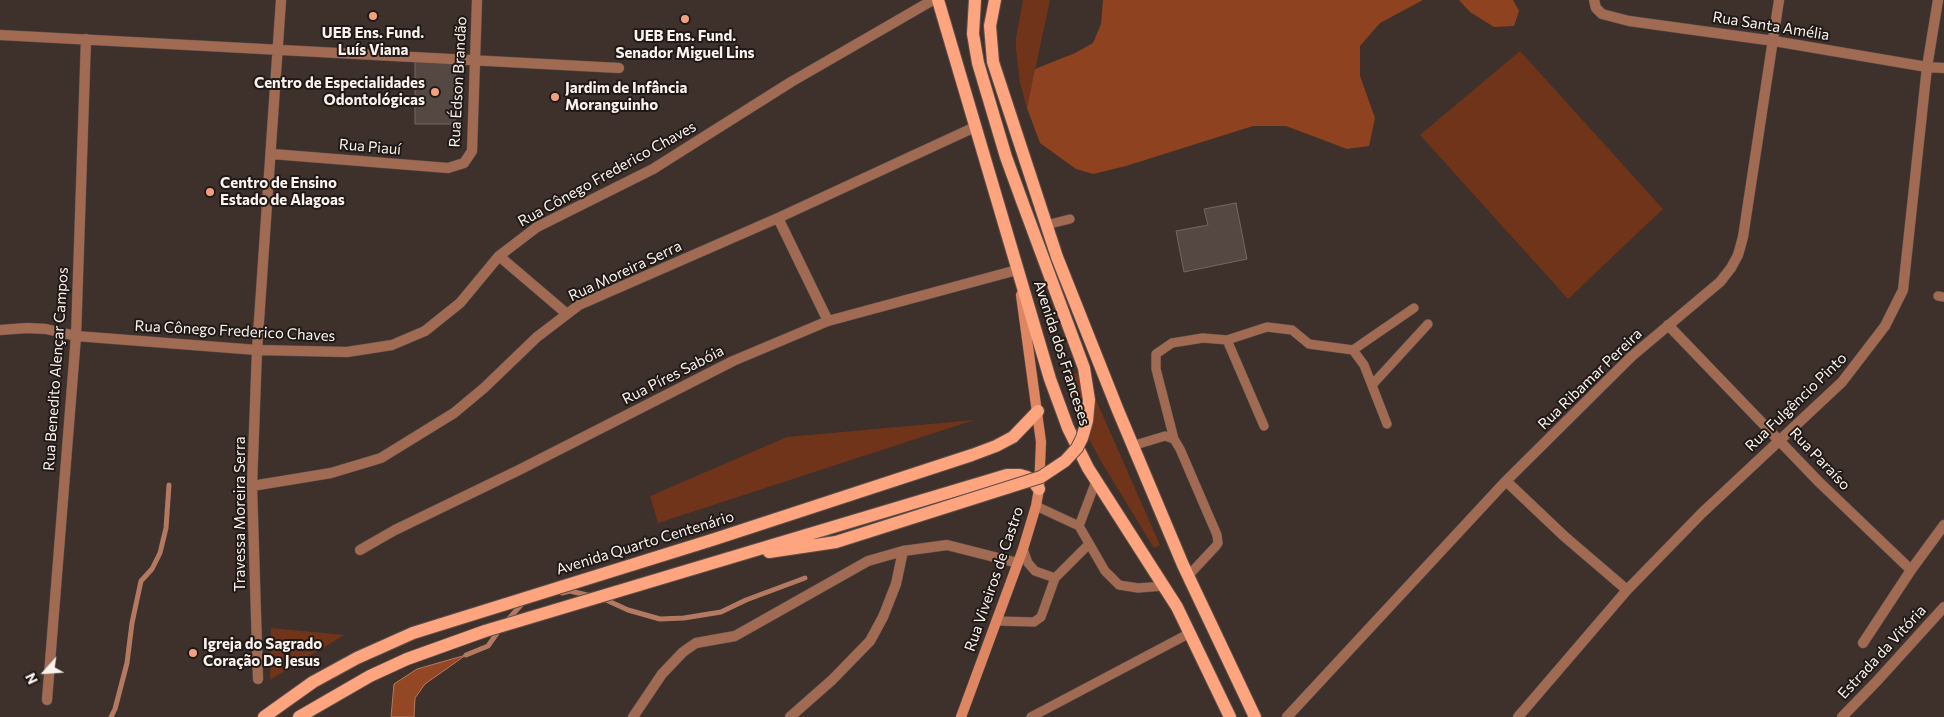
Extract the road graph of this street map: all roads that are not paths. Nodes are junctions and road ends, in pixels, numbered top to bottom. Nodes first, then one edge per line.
1 (281, 0) edge
2 (477, 0) edge
3 (933, 0) edge
4 (938, 0) edge
5 (975, 0) edge
6 (995, 0) edge
7 (1779, 0) edge
8 (1938, 0) edge
9 (1595, 4) edge
10 (0, 35) edge
11 (86, 39) junction
12 (1774, 41) junction
13 (279, 50) junction
14 (474, 60) junction
15 (1927, 67) junction
16 (619, 68) dead end
17 (1944, 68) edge
18 (975, 127) junction
19 (272, 154) junction
20 (464, 164) joint
21 (778, 218) junction
22 (1070, 219) dead end
23 (1046, 225) junction
24 (499, 256) junction
25 (1017, 270) junction
26 (1414, 308) dead end
27 (567, 314) junction
28 (828, 321) junction
29 (1428, 324) dead end
30 (1668, 325) junction
31 (0, 330) edge
32 (76, 336) junction
33 (1227, 340) junction
34 (257, 350) junction
35 (1352, 350) junction
36 (1372, 385) junction
37 (1038, 411) junction
38 (1387, 424) dead end
39 (1264, 426) dead end
40 (1174, 438) junction
41 (1780, 439) junction
42 (1132, 446) junction
43 (1096, 480) junction
44 (1506, 481) junction
45 (252, 486) junction
46 (1039, 489) junction
47 (1036, 506) junction
48 (1079, 526) junction
49 (1944, 526) edge
50 (1089, 544) junction
51 (1023, 549) junction
52 (360, 550) dead end
53 (903, 551) junction
54 (720, 560) junction
55 (1018, 563) junction
56 (1911, 570) junction
57 (1188, 576) junction
58 (1055, 578) junction
59 (1164, 586) junction
60 (1627, 590) junction
61 (1944, 606) edge
62 (996, 621) junction
63 (1190, 633) junction
64 (1863, 643) dead end
65 (258, 679) dead end
66 (47, 700) dead end
67 (264, 717) edge
68 (299, 717) edge
69 (633, 717) edge
70 (790, 717) edge
71 (961, 717) edge
72 (1031, 717) edge
73 (1230, 717) edge
74 (1256, 717) edge
75 (1288, 717) edge
76 (1518, 717) edge
77 (1842, 717) edge

1 - 13 street, Travessa Moreira Serra
2 - 14 street, Rua Édson Brandão
3 - 24 street, Rua Cônego Frederico Chaves
4 - 18 main road, Avenida dos Franceses
5 - 54 main road, bridge
6 - 23 main road, Avenida dos Franceses
7 - 12 street, Rua Ribamar Pereira
8 - 15 street, Rua Fulgêncio Pinto
9 - 12 street, Rua Santa Amélia
10 - 11 street
11 - 13 street
11 - 32 street, Rua Benedito Alençar Campos
12 - 15 street, Rua Santa Amélia
12 - 30 street, Rua Ribamar Pereira
13 - 14 street
13 - 19 street, Travessa Moreira Serra
14 - 16 street
14 - 20 street, Rua Édson Brandão
15 - 17 street, Rua Santa Amélia
15 - 41 street, Rua Fulgêncio Pinto
18 - 21 street, Rua Moreira Serra
18 - 25 main road, Avenida dos Franceses
19 - 20 street, Rua Piauí
19 - 34 street, Travessa Moreira Serra
21 - 27 street, Rua Moreira Serra
21 - 28 street
22 - 23 lane
23 - 42 main road, Avenida dos Franceses
24 - 27 street
24 - 34 street, Rua Cônego Frederico Chaves
25 - 28 street, Rua Píres Sabóia
25 - 37 main road, Rua Viveiros de Castro
25 - 43 main road, Avenida dos Franceses
26 - 35 lane
27 - 45 street, Rua Moreira Serra
28 - 52 street, Rua Píres Sabóia
29 - 36 lane
30 - 41 street, Rua Paraíso
30 - 44 street, Rua Ribamar Pereira
31 - 32 street, Rua Cônego Frederico Chaves
32 - 34 street, Rua Cônego Frederico Chaves
32 - 66 street, Rua Benedito Alençar Campos
33 - 35 lane
33 - 39 lane
33 - 40 lane
34 - 45 street, Travessa Moreira Serra
35 - 36 lane
36 - 38 lane
37 - 46 main road, Rua Viveiros de Castro
37 - 67 main road, Avenida Quarto Centenário
40 - 42 lane
40 - 57 lane
41 - 56 street, Rua Paraíso
41 - 60 street, Rua Fulgêncio Pinto
42 - 57 main road, Avenida dos Franceses
43 - 48 lane
43 - 59 main road, Avenida dos Franceses
44 - 60 street
44 - 75 street, Rua Ribamar Pereira
45 - 65 street, Travessa Moreira Serra
46 - 47 main road, Rua Viveiros de Castro
46 - 54 main road
47 - 48 lane
47 - 51 main road, Rua Viveiros de Castro
48 - 50 lane
49 - 56 street
50 - 58 lane
50 - 59 lane
51 - 55 main road, Rua Viveiros de Castro
51 - 58 lane
53 - 55 street
53 - 69 street
53 - 70 street
54 - 68 main road
55 - 62 main road, Rua Viveiros de Castro
56 - 64 street
57 - 74 main road, Avenida dos Franceses
58 - 62 lane
59 - 63 main road, Avenida dos Franceses
60 - 76 street, Rua Fulgêncio Pinto
61 - 77 street, Estrada da Vitória
62 - 71 main road, Rua Viveiros de Castro
63 - 72 lane
63 - 73 main road, Avenida dos Franceses

